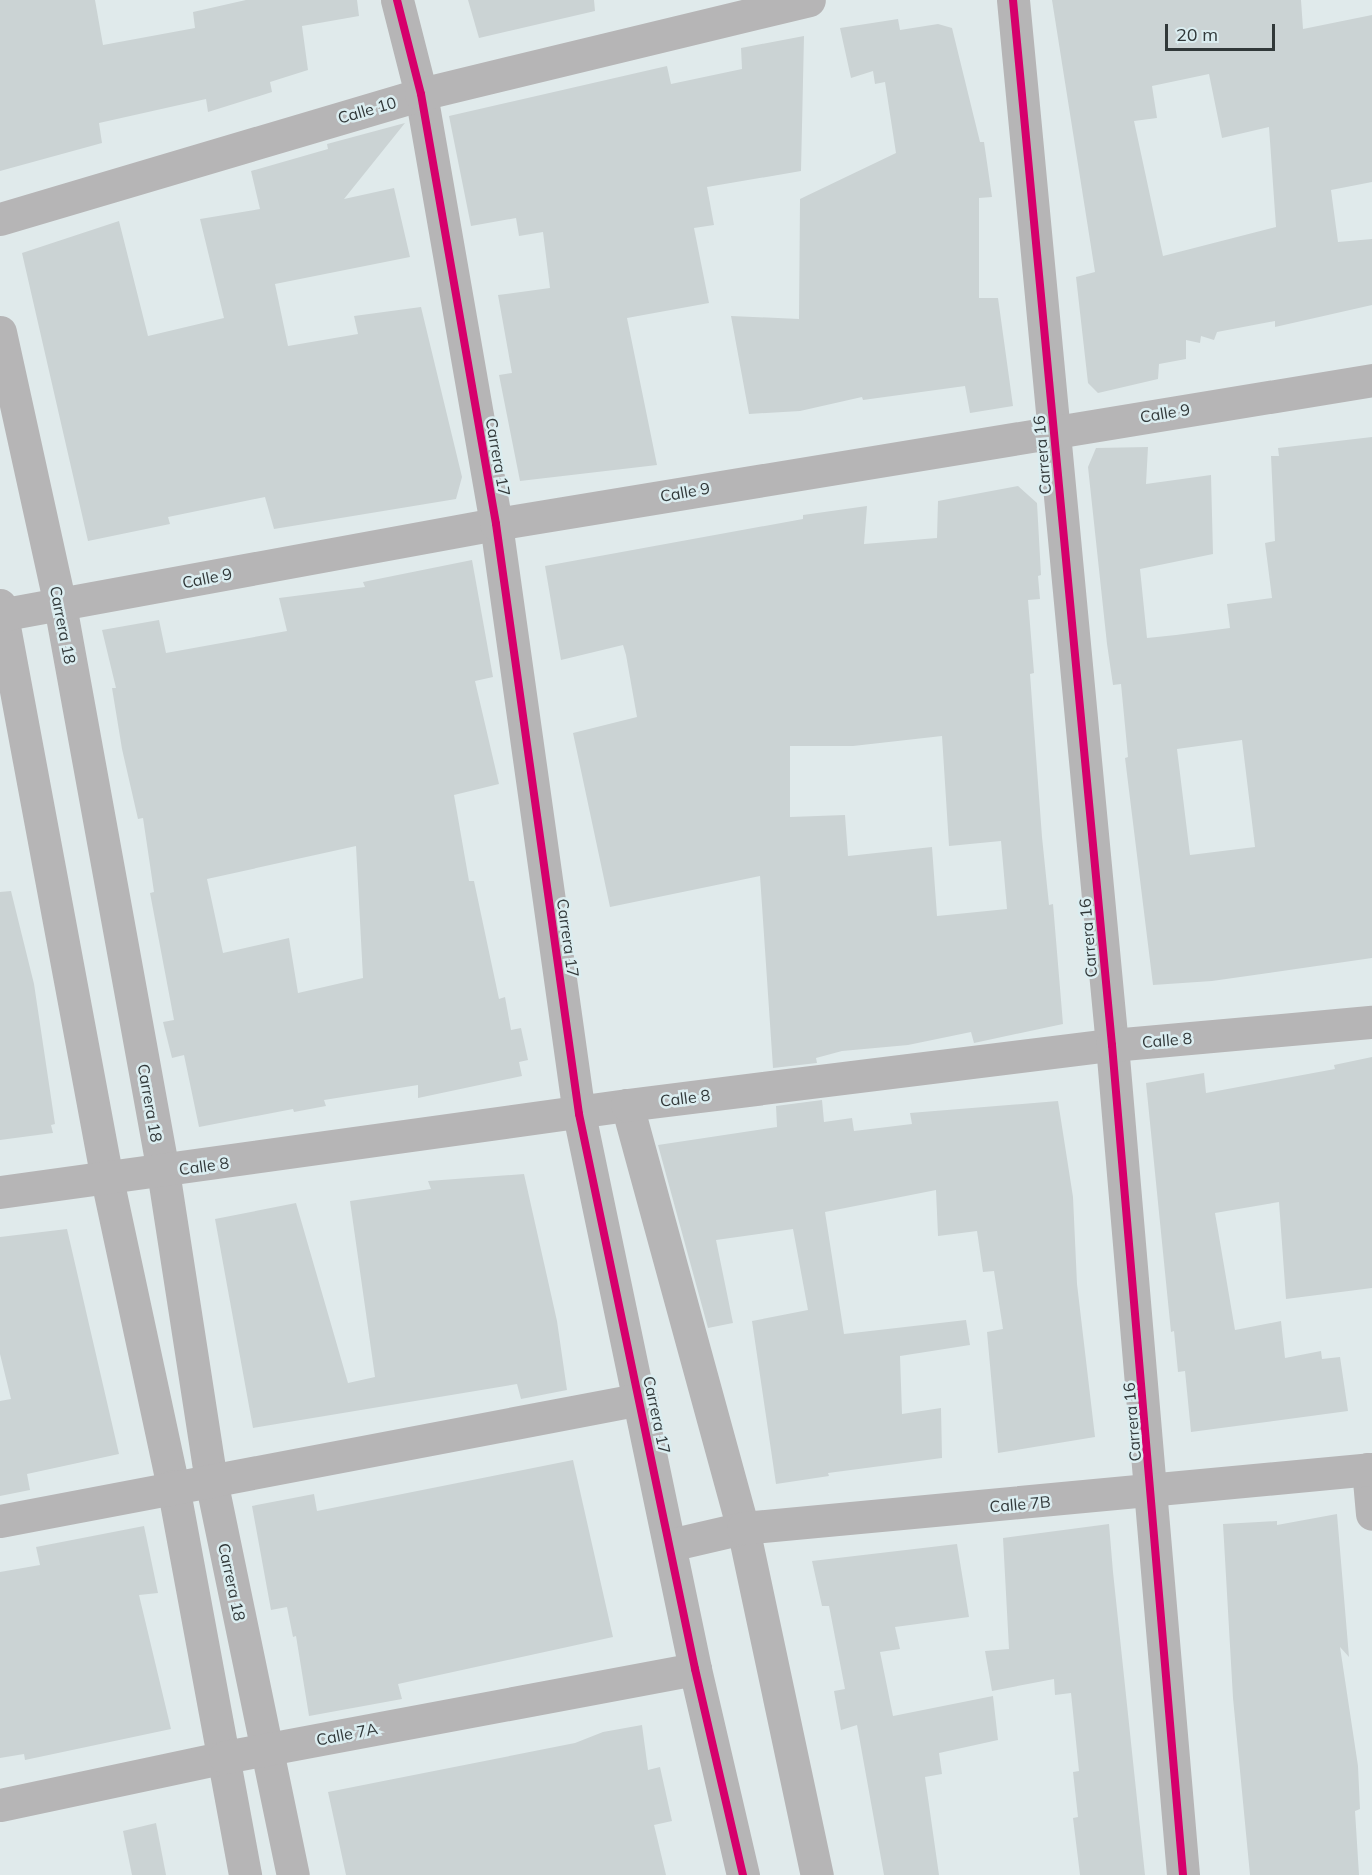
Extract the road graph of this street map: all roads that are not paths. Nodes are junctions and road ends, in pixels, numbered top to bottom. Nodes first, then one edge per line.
1 (397, 0) edge
2 (809, 0) edge
3 (1013, 0) edge
4 (421, 94) junction
5 (0, 219) edge
6 (0, 332) edge
7 (1372, 380) edge
8 (1053, 430) junction
9 (496, 524) junction
10 (60, 605) junction
11 (1, 612) edge
12 (1372, 1022) edge
13 (1112, 1045) junction
14 (627, 1105) junction
15 (579, 1114) junction
16 (163, 1171) junction
17 (107, 1179) junction
18 (0, 1192) edge
19 (640, 1399) junction
20 (1370, 1469) edge
21 (212, 1480) junction
22 (173, 1486) junction
23 (1152, 1492) junction
24 (1372, 1514) edge
25 (0, 1521) edge
26 (743, 1528) junction
27 (670, 1545) junction
28 (695, 1670) junction
29 (267, 1749) junction
30 (225, 1757) junction
31 (0, 1805) edge
32 (245, 1875) edge
33 (293, 1875) edge
34 (743, 1875) edge
35 (817, 1875) edge
36 (1183, 1875) edge

1 - 4 street, Carrera 17
2 - 4 street, Calle 10
3 - 8 street, Carrera 16
4 - 5 street, Calle 10
4 - 9 street, Carrera 17
6 - 10 street, Carrera 18
7 - 8 street, Calle 9
8 - 9 street, Calle 9
8 - 13 street, Carrera 16
9 - 10 street, Calle 9
9 - 15 street, Carrera 17
10 - 11 street, Calle 9
10 - 16 street, Carrera 18
11 - 17 street
12 - 13 street, Calle 8
13 - 14 street, Calle 8
13 - 23 street, Carrera 16
14 - 15 street, Calle 8
14 - 26 street
15 - 16 street, Calle 8
15 - 19 street, Carrera 17
16 - 17 street, Calle 8
16 - 21 street, Carrera 18
17 - 18 street, Calle 8
17 - 22 street
19 - 21 street
19 - 27 street, Carrera 17
20 - 23 street, Calle 7B
20 - 24 street
21 - 22 street
21 - 29 street, Carrera 18
22 - 25 street
22 - 30 street
23 - 26 street, Calle 7B
23 - 36 street, Carrera 16
26 - 27 street, Calle 7B
26 - 35 street
27 - 28 street, Carrera 17
28 - 29 street, Calle 7A
28 - 34 street, Carrera 17
29 - 30 street, Calle 7A
29 - 33 street, Carrera 18
30 - 31 street, Calle 7A
30 - 32 street

